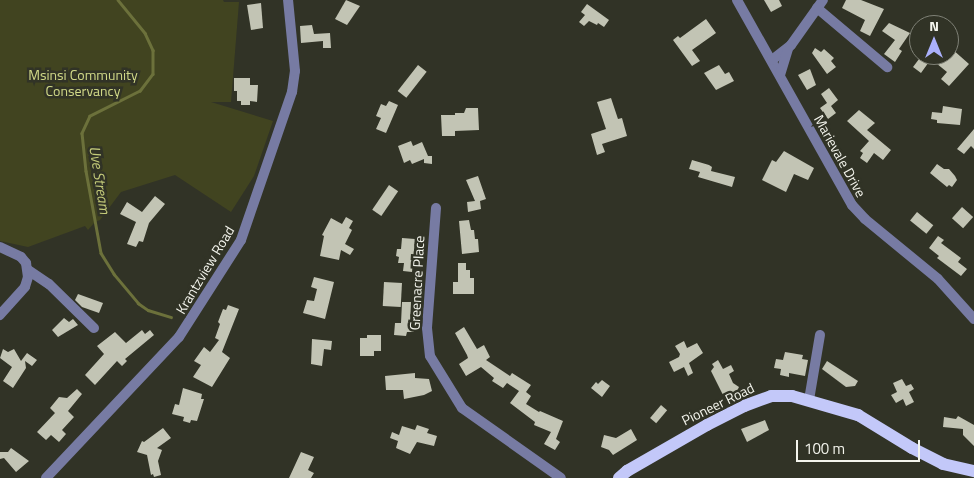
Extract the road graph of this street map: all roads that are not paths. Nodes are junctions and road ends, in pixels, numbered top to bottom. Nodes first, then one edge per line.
1 (288, 0) edge
2 (737, 0) edge
3 (820, 4) edge
4 (788, 48) junction
5 (772, 60) junction
6 (887, 67) dead end
7 (780, 75) junction
8 (436, 208) dead end
9 (0, 247) edge
10 (28, 270) junction
11 (0, 314) edge
12 (974, 319) edge
13 (94, 328) dead end
14 (820, 335) dead end
15 (809, 400) junction
16 (974, 471) edge
17 (46, 478) edge
18 (562, 478) edge
19 (619, 478) edge

1 - 17 street, Krantzview Road
2 - 5 street, Marievale Drive
3 - 4 street
3 - 6 street
4 - 5 street
4 - 7 street
5 - 7 street, Marievale Drive
7 - 12 street, Marievale Drive
8 - 18 street, Greenacre Place
9 - 10 street
10 - 11 street
10 - 13 street
14 - 15 street
15 - 16 main road, Pioneer Road
15 - 19 main road, Pioneer Road

